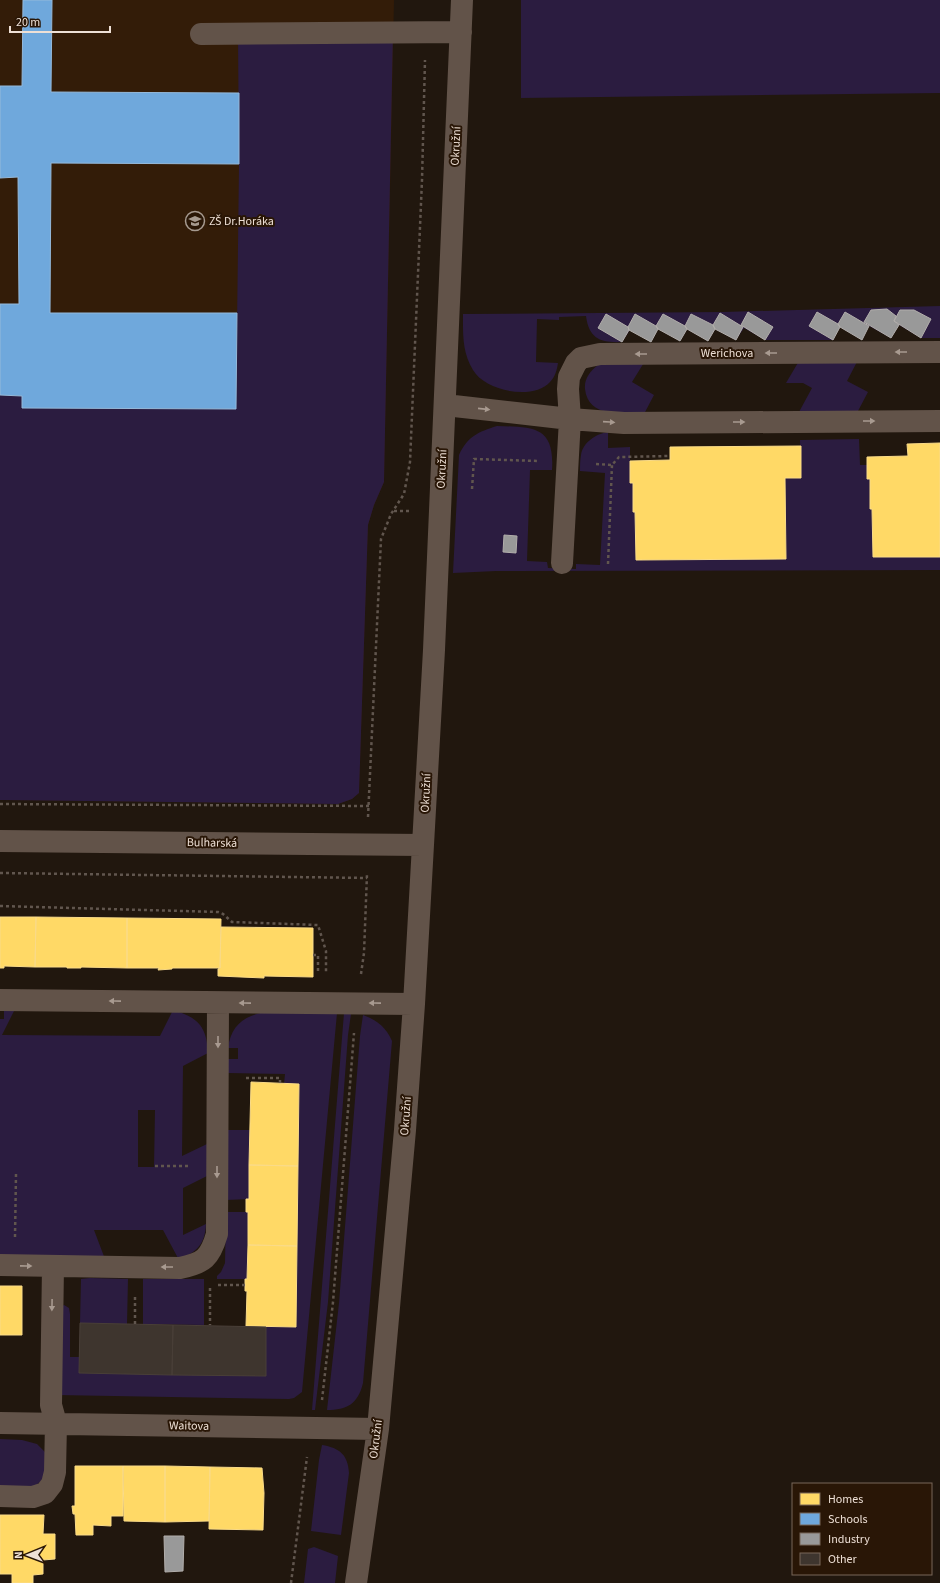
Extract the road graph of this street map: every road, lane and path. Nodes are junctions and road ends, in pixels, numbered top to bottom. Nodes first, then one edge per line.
1 (462, 0) edge
2 (425, 32) junction
3 (461, 32) junction
4 (200, 34) dead end
5 (940, 352) edge
6 (445, 405) junction
7 (570, 419) junction
8 (940, 421) edge
9 (670, 456) dead end
10 (567, 462) junction
11 (612, 465) junction
12 (472, 490) dead end
13 (394, 510) junction
14 (440, 512) junction
15 (562, 563) dead end
16 (608, 564) dead end
17 (0, 804) edge
18 (369, 806) junction
19 (0, 841) edge
20 (368, 845) junction
21 (423, 845) junction
22 (0, 873) edge
23 (366, 878) junction
24 (0, 906) edge
25 (326, 978) dead end
26 (359, 994) junction
27 (0, 1000) edge
28 (218, 1003) junction
29 (414, 1004) junction
30 (218, 1078) junction
31 (280, 1083) dead end
32 (155, 1166) dead end
33 (217, 1166) junction
34 (16, 1174) dead end
35 (8, 1266) edge
36 (53, 1266) junction
37 (245, 1285) dead end
38 (210, 1325) dead end
39 (0, 1423) edge
40 (56, 1423) junction
41 (316, 1428) junction
42 (378, 1429) junction
43 (0, 1496) edge
44 (291, 1583) edge
45 (356, 1583) edge

1 - 3 street, Okružní
2 - 3 street
2 - 4 street
2 - 13 path
3 - 6 street, Okružní
5 -> 7 street, Werichova
6 -> 7 street
6 - 14 street, Okružní
7 -> 8 street
7 - 10 street, Werichova
9 - 11 path
10 - 11 path
10 - 12 path
10 - 15 street, Werichova
11 - 16 path
13 - 14 path
13 - 18 path
14 - 21 street, Okružní
17 - 18 path
18 - 20 path
19 - 20 street, Bulharská
20 - 21 street, Bulharská
20 - 23 path
21 - 29 street, Okružní
22 - 23 path
23 - 26 path
24 - 25 path
26 -> 28 street
29 -> 26 street
26 - 41 path
28 -> 27 street
28 -> 30 street
29 - 42 street, Okružní
30 - 31 path
30 - 33 street
32 - 33 path
33 -> 36 street
34 - 35 path
35 -> 36 street
36 -> 40 street
37 - 38 path
39 - 40 street, Waitova
40 - 41 street, Waitova
40 - 43 street
41 - 42 street, Waitova
41 - 44 path
42 - 45 street, Okružní

